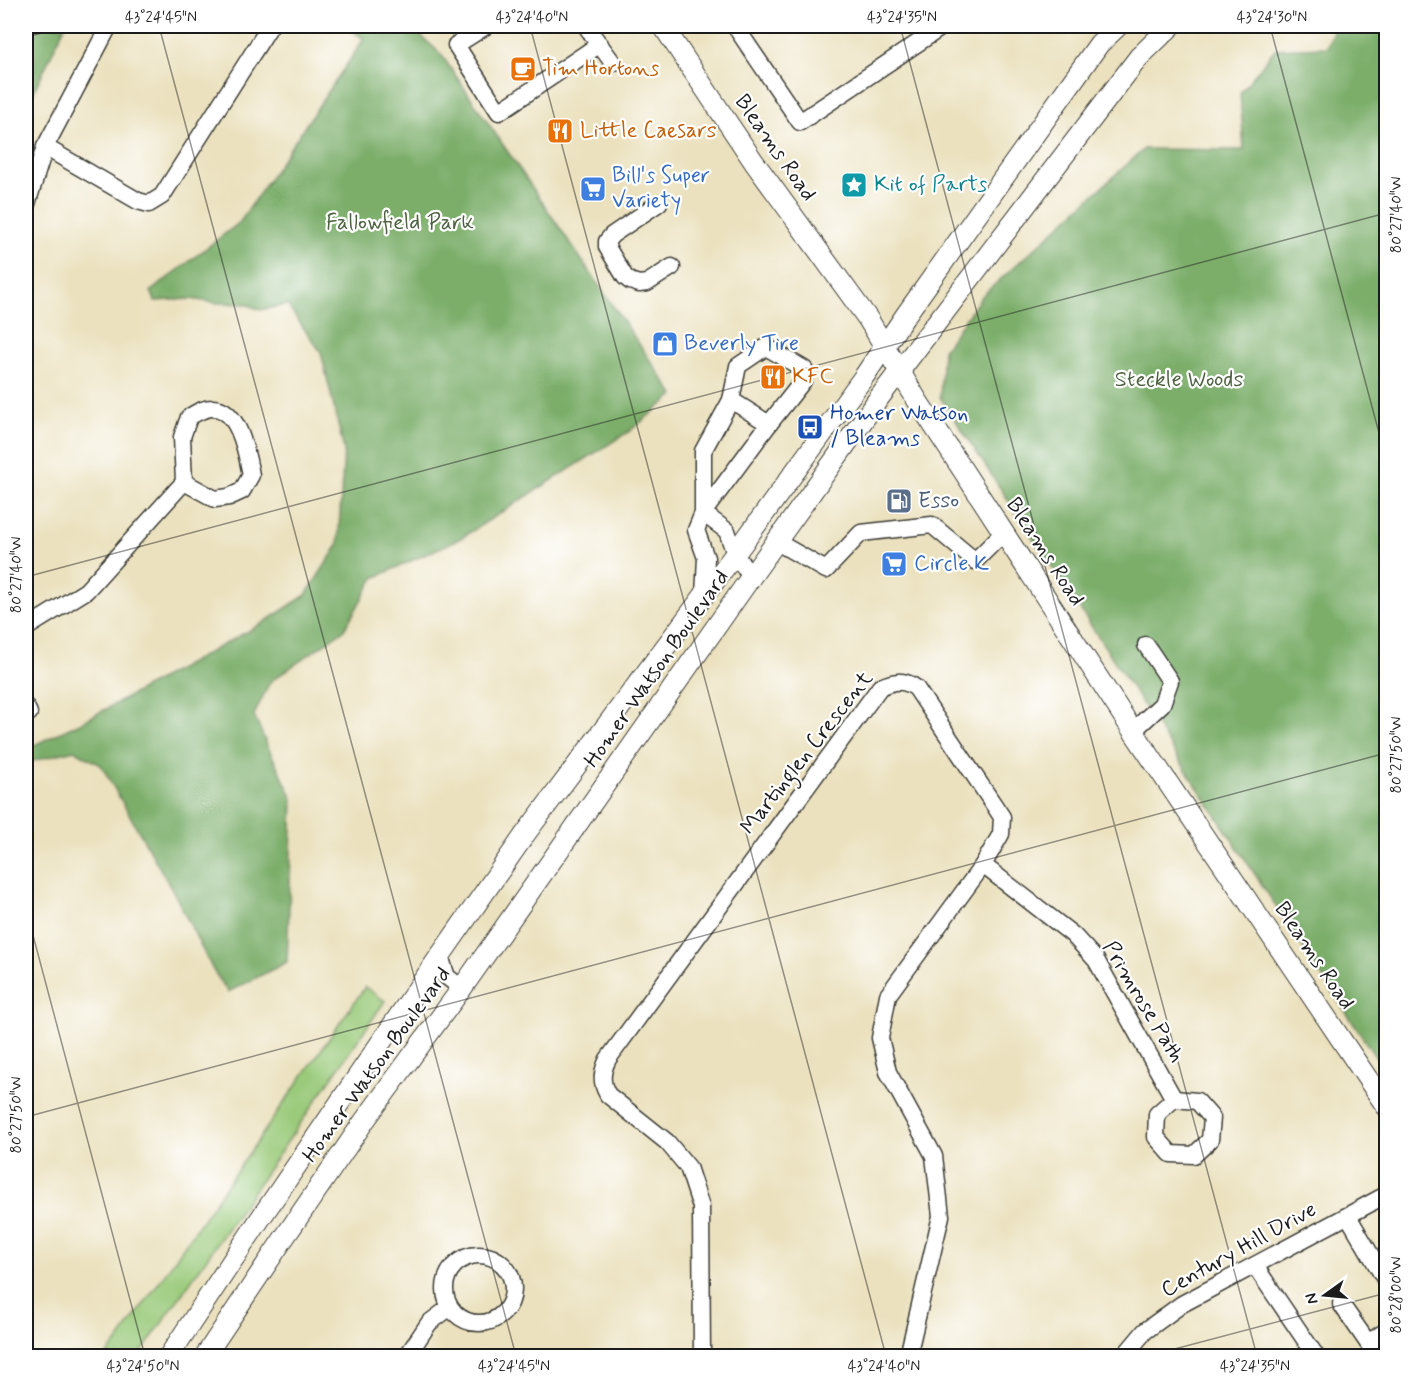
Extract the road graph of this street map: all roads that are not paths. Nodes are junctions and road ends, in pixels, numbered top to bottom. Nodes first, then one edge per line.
1 (109, 26) edge
2 (270, 26) edge
3 (486, 26) edge
4 (586, 26) edge
5 (663, 26) edge
6 (735, 26) edge
7 (943, 26) edge
8 (1118, 26) edge
9 (1171, 26) edge
10 (600, 44) junction
11 (613, 63) dead end
12 (45, 147) junction
13 (659, 203) dead end
14 (26, 207) edge
15 (672, 267) dead end
16 (884, 346) junction
17 (900, 372) junction
18 (731, 400) junction
19 (769, 424) junction
20 (184, 482) junction
21 (703, 513) junction
22 (1003, 533) junction
23 (777, 542) junction
24 (735, 554) junction
25 (751, 577) junction
26 (704, 595) junction
27 (26, 628) edge
28 (1146, 645) dead end
29 (1133, 731) junction
30 (983, 865) junction
31 (440, 956) junction
32 (462, 988) junction
33 (1174, 1099) dead end
34 (1386, 1106) edge
35 (1386, 1195) edge
36 (1348, 1216) junction
37 (1255, 1266) junction
38 (1386, 1281) edge
39 (1341, 1304) dead end
40 (449, 1308) junction
41 (1386, 1331) edge
42 (1372, 1350) edge
43 (169, 1356) edge
44 (205, 1356) edge
45 (407, 1356) edge
46 (702, 1356) edge
47 (908, 1356) edge
48 (1124, 1356) edge
49 (1316, 1356) edge

1 - 12 street
2 - 12 street
3 - 10 street
4 - 10 street
5 - 16 main road, Bleams Road
6 - 7 street
8 - 16 main road, Homer Watson Boulevard
9 - 17 main road, Homer Watson Boulevard
10 - 11 street
12 - 14 street
13 - 15 street
16 - 17 main road, Bleams Road
16 - 24 main road, Homer Watson Boulevard
17 - 22 main road, Bleams Road
17 - 23 main road, Homer Watson Boulevard
18 - 19 street
18 - 19 street
18 - 21 street
19 - 21 street
20 - 20 street
20 - 27 street
21 - 24 street
21 - 26 street
22 - 23 street
22 - 29 main road, Bleams Road
23 - 25 main road, Homer Watson Boulevard
24 - 25 street
24 - 26 main road, Homer Watson Boulevard
25 - 32 main road, Homer Watson Boulevard
26 - 31 main road, Homer Watson Boulevard
28 - 29 street
29 - 34 main road, Bleams Road
30 - 33 street, Primrose Path
30 - 46 street, Martinglen Crescent
30 - 47 street, Martinglen Crescent
31 - 32 street
31 - 43 main road, Homer Watson Boulevard
32 - 44 main road, Homer Watson Boulevard
35 - 36 street, Century Hill Drive
36 - 37 street, Century Hill Drive
36 - 38 street
37 - 48 street, Century Hill Drive
37 - 49 street
39 - 42 street
40 - 40 street
40 - 45 street
41 - 42 street

